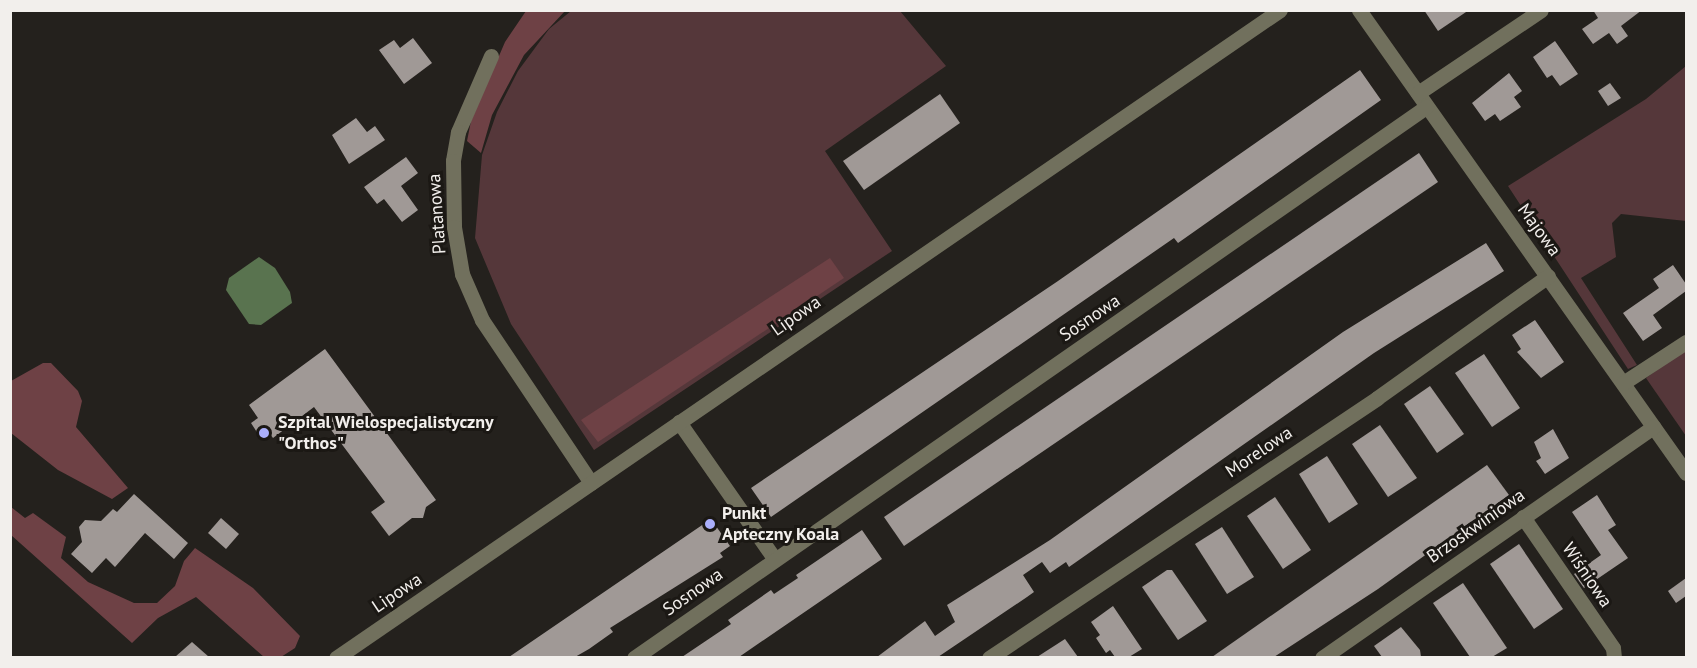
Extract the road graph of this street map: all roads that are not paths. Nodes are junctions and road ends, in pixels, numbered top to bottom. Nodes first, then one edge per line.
1 (1280, 10) edge
2 (1359, 10) edge
3 (1540, 10) edge
4 (491, 56) dead end
5 (1422, 100) junction
6 (1548, 276) junction
7 (1686, 342) edge
8 (1623, 383) junction
9 (679, 422) junction
10 (1653, 427) junction
11 (1686, 473) edge
12 (591, 483) junction
13 (1523, 517) junction
14 (774, 558) junction
15 (336, 657) edge
16 (634, 657) edge
17 (990, 657) edge
18 (1322, 657) edge
19 (1614, 657) edge

1 - 9 street, Lipowa
2 - 5 street, Majowa
3 - 5 street, Sosnowa
4 - 12 street, Platanowa
5 - 6 street, Majowa
5 - 14 street, Sosnowa
6 - 8 street, Majowa
6 - 17 street, Morelowa
7 - 8 street
8 - 10 street, Majowa
9 - 12 street, Lipowa
9 - 14 street
10 - 11 street, Majowa
10 - 13 street, Brzoskwiniowa
12 - 15 street, Lipowa
13 - 18 street, Brzoskwiniowa
13 - 19 street, Wiśniowa
14 - 16 street, Sosnowa

